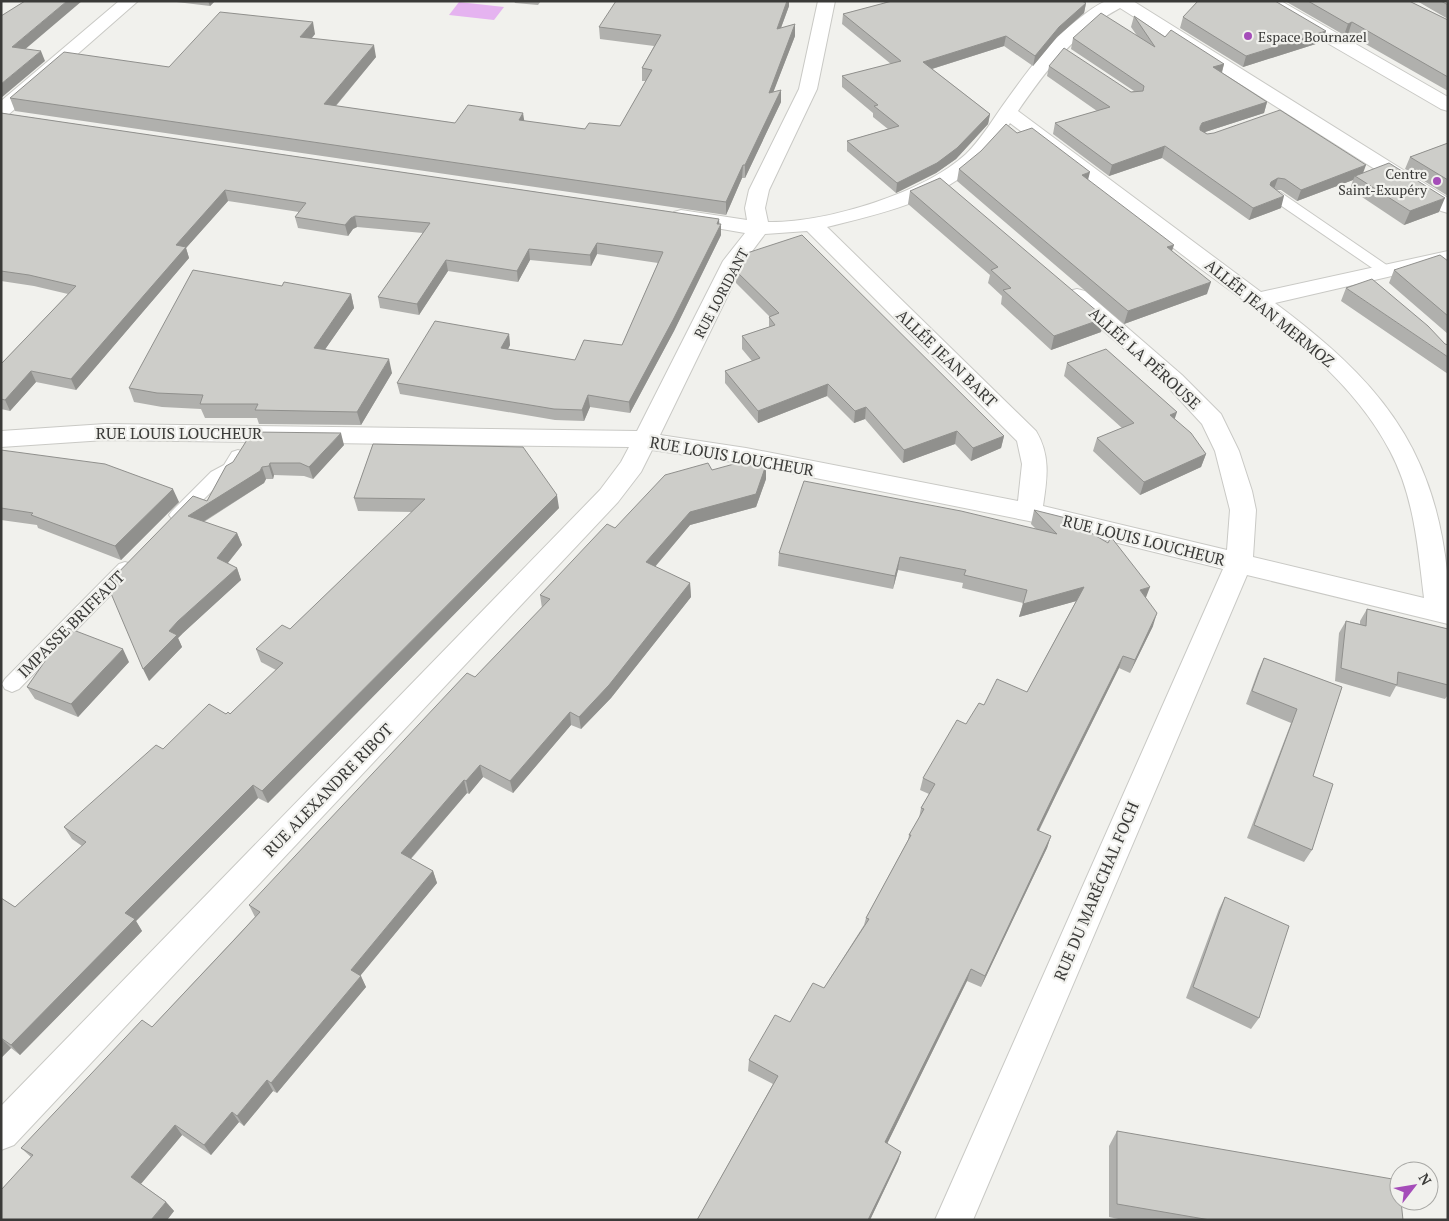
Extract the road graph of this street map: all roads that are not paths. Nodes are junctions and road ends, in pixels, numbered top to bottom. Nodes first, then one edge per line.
1 (130, 1) edge
2 (827, 1) edge
3 (1121, 1) edge
4 (1268, 1) edge
5 (1448, 105) edge
6 (1, 111) edge
7 (1008, 112) junction
8 (1275, 195) edge
9 (1448, 207) edge
10 (660, 213) edge
11 (812, 224) junction
12 (759, 228) junction
13 (1448, 257) edge
14 (1378, 279) junction
15 (1062, 284) edge
16 (1257, 300) junction
17 (252, 434) junction
18 (1, 439) edge
19 (645, 441) junction
20 (1029, 512) junction
21 (169, 524) edge
22 (135, 559) edge
23 (1239, 562) junction
24 (1443, 613) edge
25 (12, 684) dead end
26 (1, 1132) edge
27 (954, 1220) edge

1 - 6 street
2 - 12 street
3 - 7 street
3 - 9 street
4 - 5 street
7 - 11 street
7 - 16 street, ALLÉE JEAN MERMOZ
8 - 14 lane
10 - 12 street
11 - 12 street
11 - 20 street, ALLÉE JEAN BART
12 - 19 street, RUE LORIDANT
13 - 14 street
14 - 16 street
15 - 23 street, ALLÉE LA PÉROUSE
16 - 24 street, ALLÉE JEAN MERMOZ
17 - 18 street, RUE LOUIS LOUCHEUR
17 - 19 street, RUE LOUIS LOUCHEUR
17 - 21 lane
19 - 20 street, RUE LOUIS LOUCHEUR
19 - 26 street, RUE ALEXANDRE RIBOT
20 - 23 street, RUE LOUIS LOUCHEUR
22 - 25 lane, IMPASSE BRIFFAUT
23 - 24 street, RUE LOUIS LOUCHEUR
23 - 27 street, RUE DU MARÉCHAL FOCH

